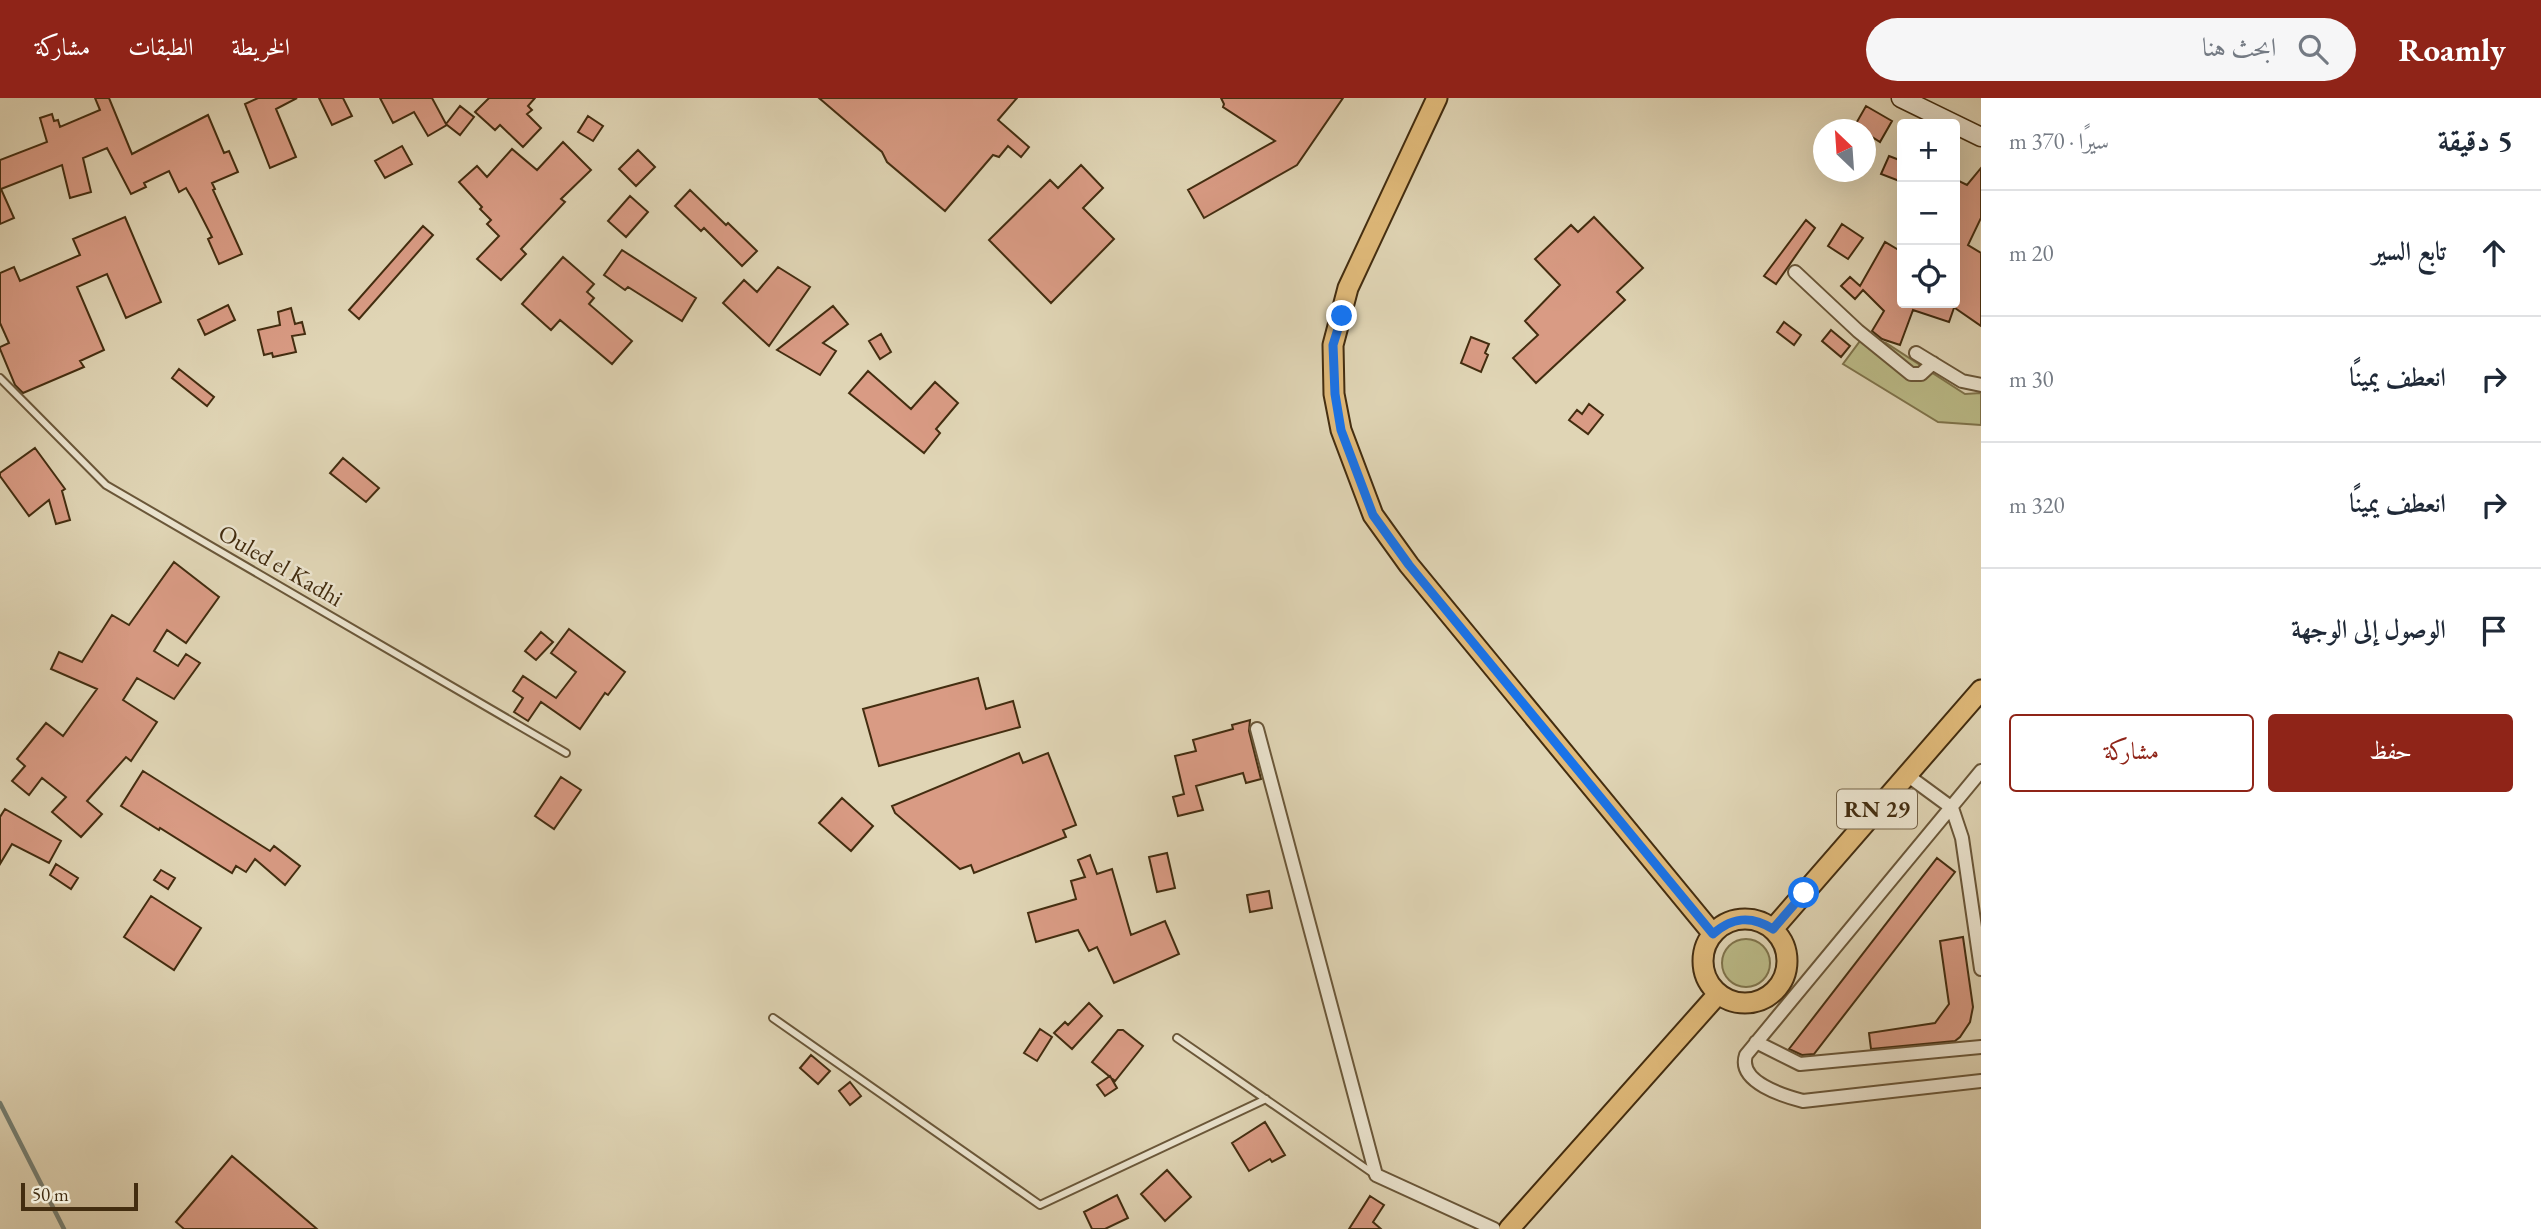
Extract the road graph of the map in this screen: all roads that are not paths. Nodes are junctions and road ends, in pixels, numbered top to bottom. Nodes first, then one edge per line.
1 (1437, 98) edge
2 (1901, 98) edge
3 (1981, 137) edge
4 (1795, 272) dead end
5 (1916, 354) dead end
6 (1933, 363) junction
7 (0, 378) edge
8 (1981, 385) edge
9 (1979, 695) edge
10 (1257, 729) dead end
11 (566, 753) dead end
12 (1981, 771) edge
13 (1907, 775) junction
14 (1952, 808) junction
15 (1773, 929) junction
16 (1713, 934) junction
17 (1979, 934) edge
18 (1981, 969) edge
19 (1718, 994) junction
20 (773, 1018) dead end
21 (1177, 1038) dead end
22 (1756, 1042) junction
23 (1981, 1047) edge
24 (1981, 1081) edge
25 (1266, 1099) junction
26 (1376, 1175) junction
27 (1494, 1229) edge
28 (1509, 1229) edge

1 - 16 main road
2 - 3 main road
4 - 6 street
5 - 6 street
6 - 8 street
7 - 11 lane, Ouled el Kadhi
9 - 13 main road, RN 29
10 - 26 street
12 - 14 street
13 - 14 street
13 - 15 main road, RN 29
14 - 17 street
14 - 22 street
15 - 16 main road
15 - 19 main road
16 - 19 main road
17 - 18 street
19 - 28 main road
20 - 25 lane
21 - 25 lane
22 - 23 street
22 - 24 street
25 - 26 lane
26 - 27 street

